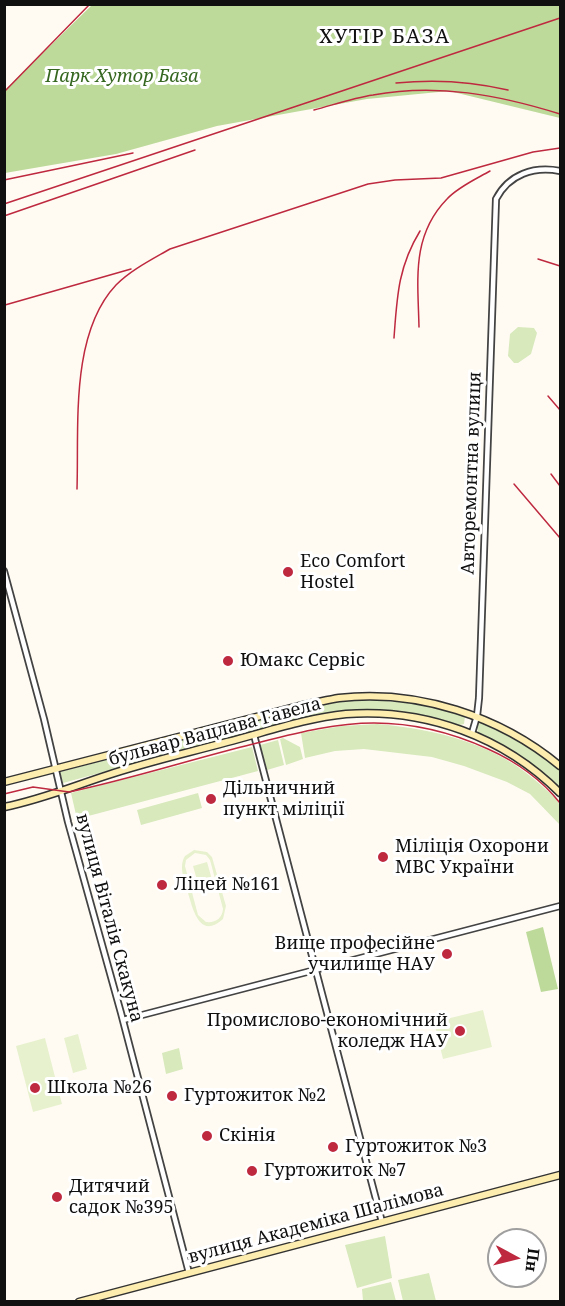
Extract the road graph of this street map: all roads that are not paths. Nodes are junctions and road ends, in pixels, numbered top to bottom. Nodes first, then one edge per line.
1 (561, 171) edge
2 (4, 571) edge
3 (477, 716) junction
4 (472, 733) junction
5 (254, 735) junction
6 (561, 766) edge
7 (55, 768) junction
8 (4, 780) edge
9 (61, 791) junction
10 (561, 793) edge
11 (4, 809) edge
12 (561, 906) edge
13 (317, 970) junction
14 (123, 1020) junction
15 (561, 1175) edge
16 (382, 1222) junction
17 (189, 1273) junction
18 (80, 1302) edge

1 - 3 street, Авторемонтна вулиця
2 - 7 street, вулиця Віталія Скакуна
3 - 4 street, Авторемонтна вулиця
3 - 6 main road, бульвар Вацлава Гавела
3 - 7 main road, бульвар Вацлава Гавела
4 - 5 main road, бульвар Вацлава Гавела
4 - 10 main road, бульвар Вацлава Гавела
5 - 9 main road, бульвар Вацлава Гавела
5 - 13 street
7 - 8 main road, бульвар Вацлава Гавела
7 - 9 street, вулиця Віталія Скакуна
9 - 11 main road, бульвар Вацлава Гавела
9 - 14 street, вулиця Віталія Скакуна
12 - 13 street
13 - 14 street
13 - 16 street
14 - 17 street, вулиця Віталія Скакуна
15 - 16 main road, вулиця Академіка Шалімова
16 - 17 main road, вулиця Академіка Шалімова
17 - 18 main road, вулиця Академіка Шалімова

